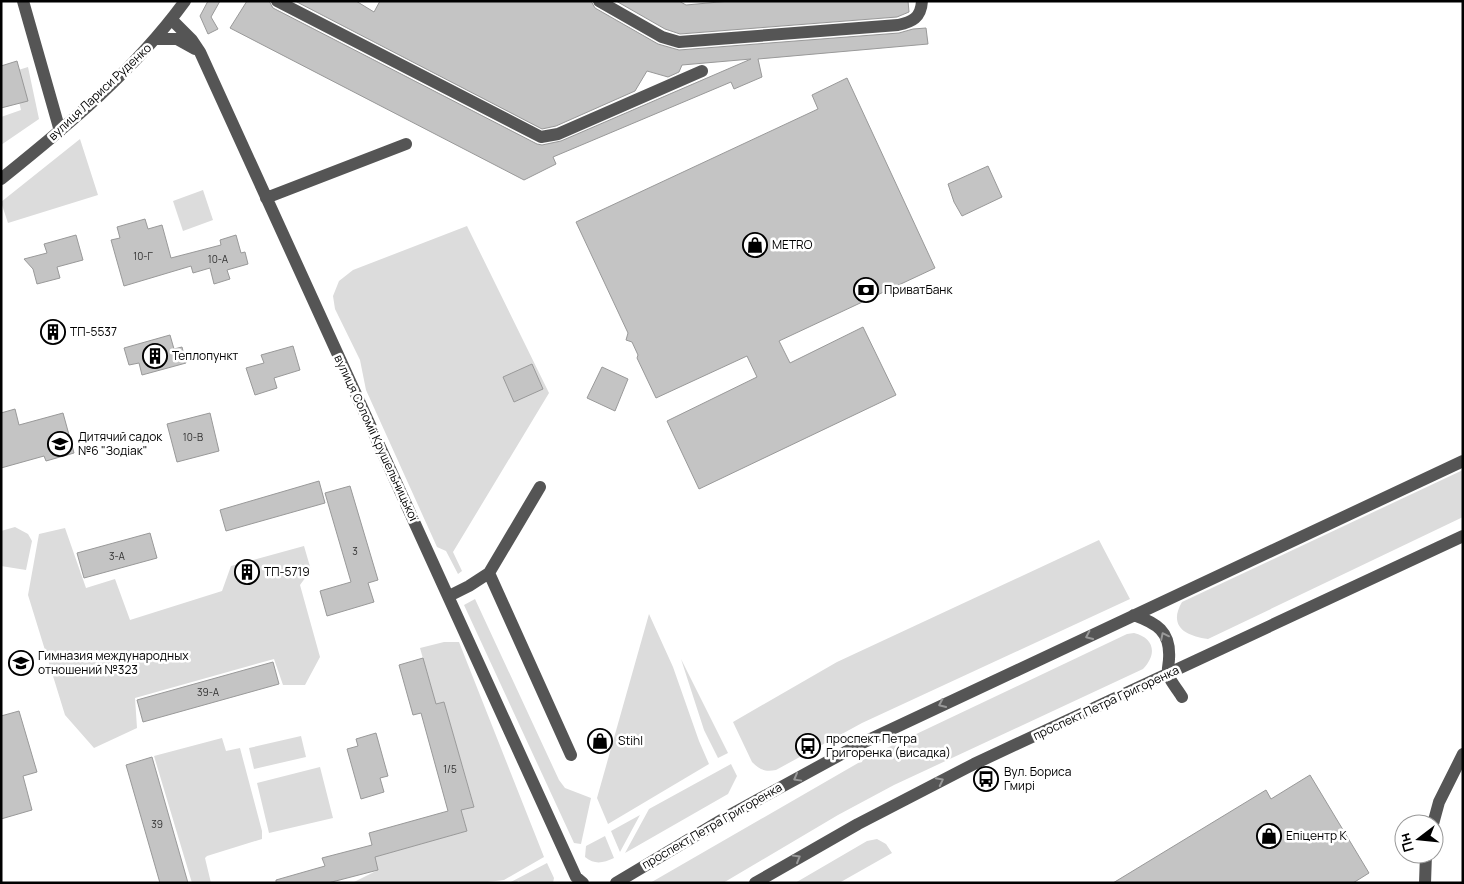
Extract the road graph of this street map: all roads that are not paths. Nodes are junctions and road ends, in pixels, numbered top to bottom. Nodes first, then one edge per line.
1 (23, 1) edge
2 (185, 1) edge
3 (277, 1) edge
4 (599, 1) edge
5 (922, 1) edge
6 (172, 20) junction
7 (155, 39) junction
8 (200, 52) junction
9 (702, 71) dead end
10 (60, 132) junction
11 (406, 144) dead end
12 (1, 179) edge
13 (266, 198) junction
14 (1463, 461) edge
15 (540, 487) dead end
16 (1463, 536) edge
17 (489, 573) junction
18 (449, 596) junction
19 (1134, 615) junction
20 (1168, 674) junction
21 (1182, 697) dead end
22 (1463, 754) edge
23 (571, 755) dead end
24 (1436, 814) edge
25 (1426, 864) edge
26 (583, 883) edge
27 (616, 883) edge
28 (755, 883) edge
29 (1425, 883) edge

1 - 10 street
2 - 6 street
3 - 9 street
4 - 5 street
6 - 7 street, вулиця Лариси Руденко
6 - 8 street, вулиця Соломії Крушельницької
7 - 8 street
7 - 10 street, вулиця Лариси Руденко
8 - 13 street, вулиця Соломії Крушельницької
10 - 12 street, вулиця Лариси Руденко
11 - 13 street
13 - 18 street, вулиця Соломії Крушельницької
14 - 19 street, проспект Петра Григоренка
15 - 17 street
16 - 20 street, проспект Петра Григоренка
17 - 18 street
17 - 23 street
18 - 26 street, вулиця Соломії Крушельницької
20 -> 19 street
19 -> 27 street, проспект Петра Григоренка
20 - 21 street
28 -> 20 street, проспект Петра Григоренка
22 - 24 street
25 - 29 street

